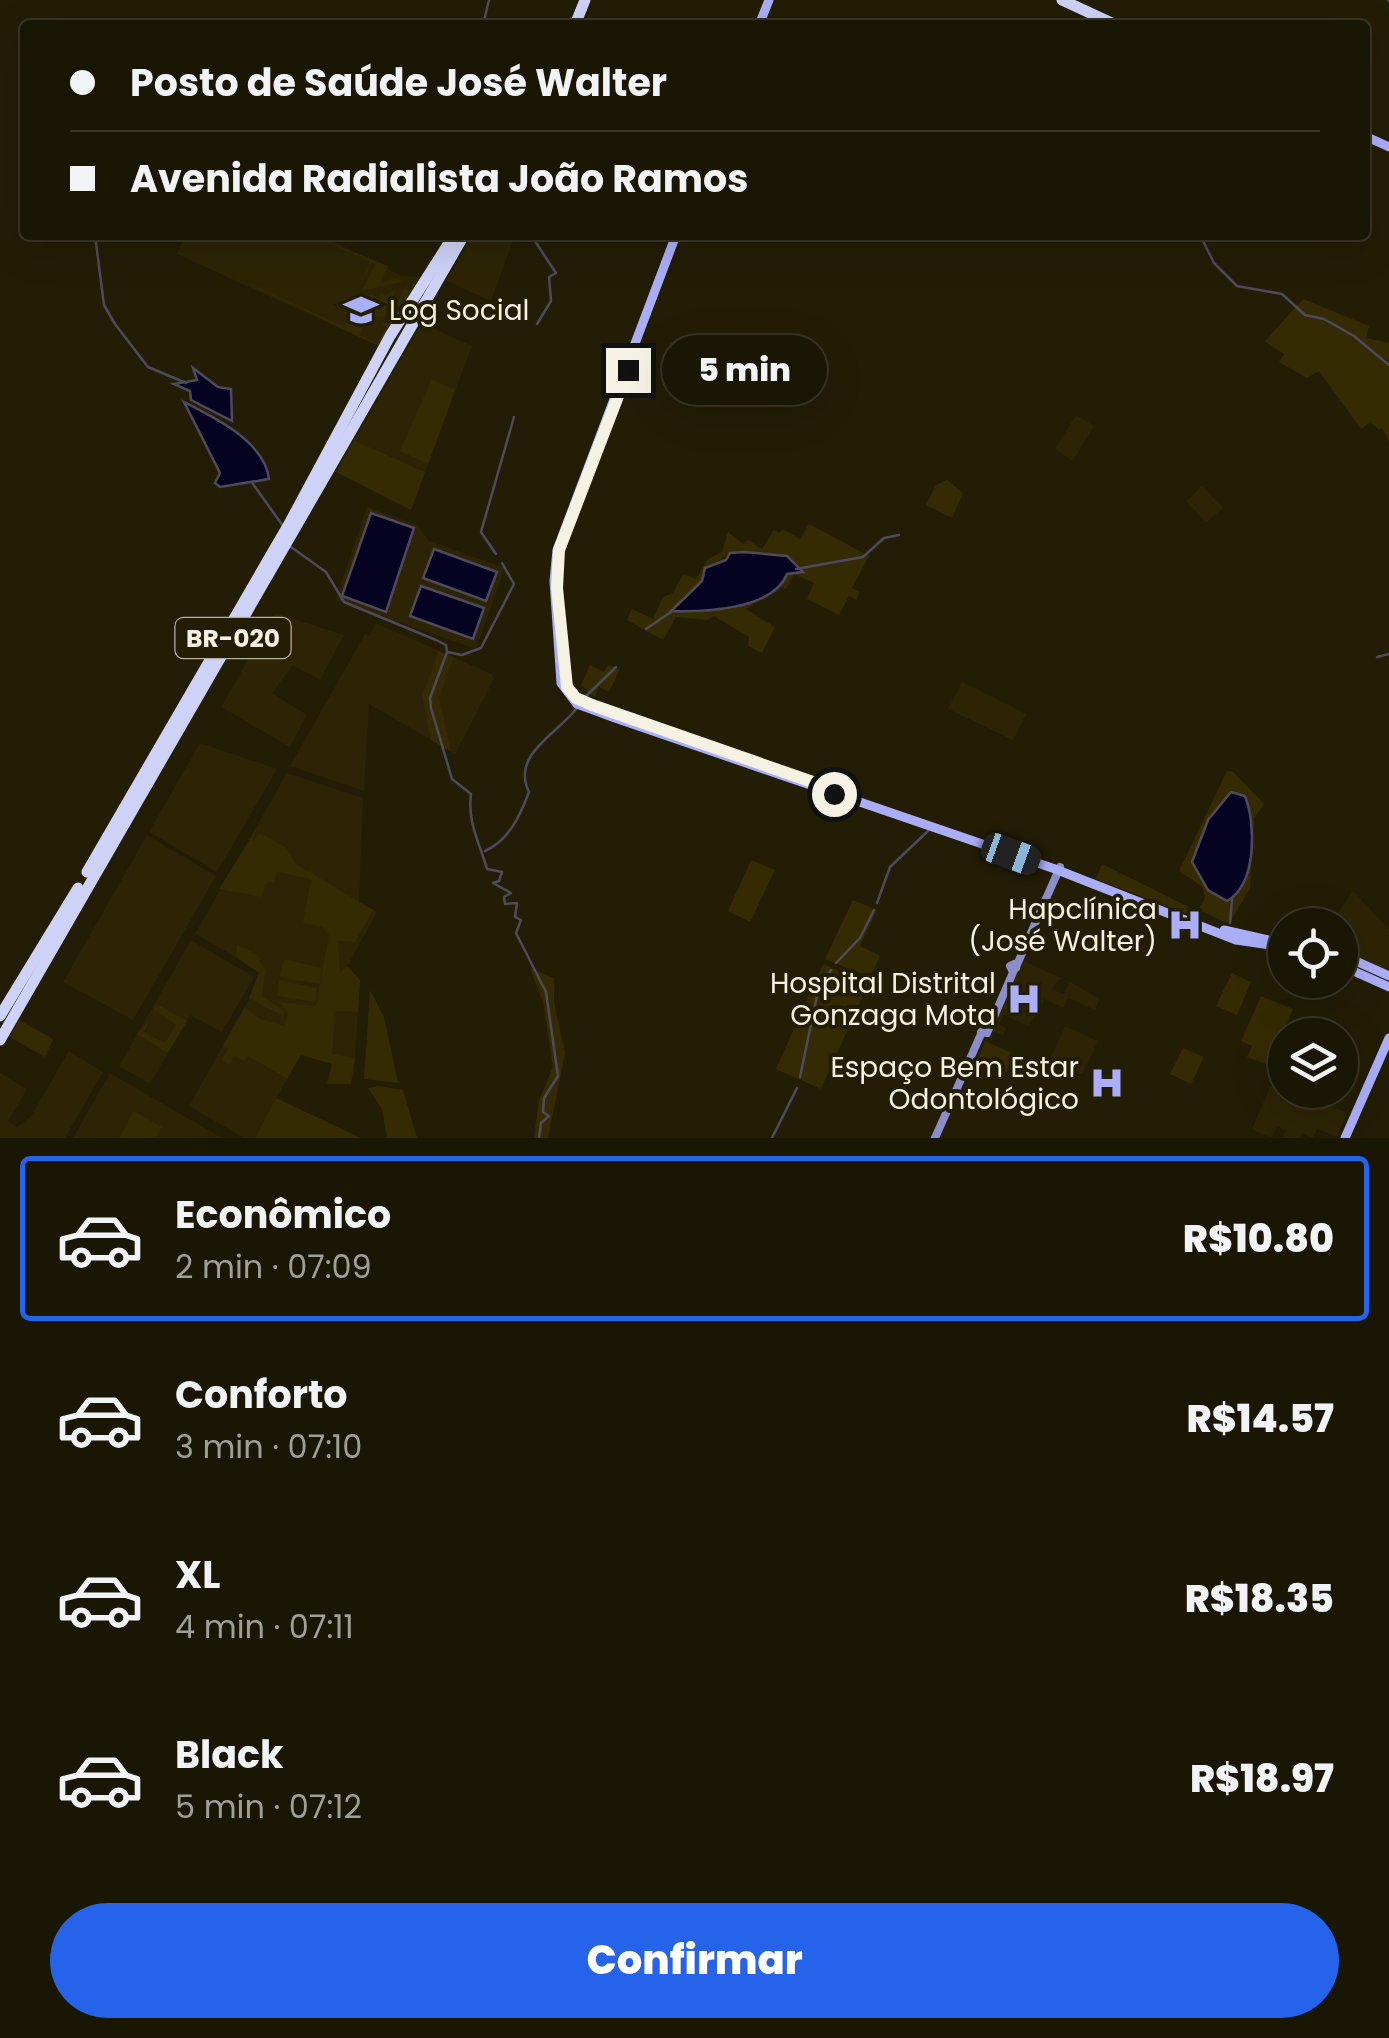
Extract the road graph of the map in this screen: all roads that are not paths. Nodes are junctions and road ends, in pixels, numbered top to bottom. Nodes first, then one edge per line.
1 (1062, 0) edge
2 (1074, 0) edge
3 (1105, 20) edge
4 (1117, 20) edge
5 (451, 240) edge
6 (461, 240) edge
7 (676, 240) edge
8 (390, 336) junction
9 (402, 344) junction
10 (370, 371) junction
11 (384, 376) junction
12 (251, 598) junction
13 (1058, 868) junction
14 (1268, 941) edge
15 (1358, 962) edge
16 (1358, 973) edge
17 (1389, 976) edge
18 (1389, 987) edge
19 (23, 988) junction
20 (0, 1016) edge
21 (1389, 1038) edge
22 (0, 1040) edge
23 (1389, 1050) edge
24 (937, 1138) edge
25 (1347, 1138) edge

1 - 3 highway
2 - 4 highway
5 - 8 highway, BR-020
6 - 9 highway, BR-020
7 - 13 main road
8 - 9 highway
8 - 10 highway, BR-020
9 - 11 highway, BR-020
10 - 11 highway
10 - 12 highway, BR-020
11 - 12 highway, BR-020
12 - 19 highway, BR-020
13 - 14 main road
13 - 24 main road
15 - 17 main road
16 - 18 main road
19 - 20 highway, BR-020
19 - 22 highway, BR-020
21 - 25 main road
23 - 25 main road

